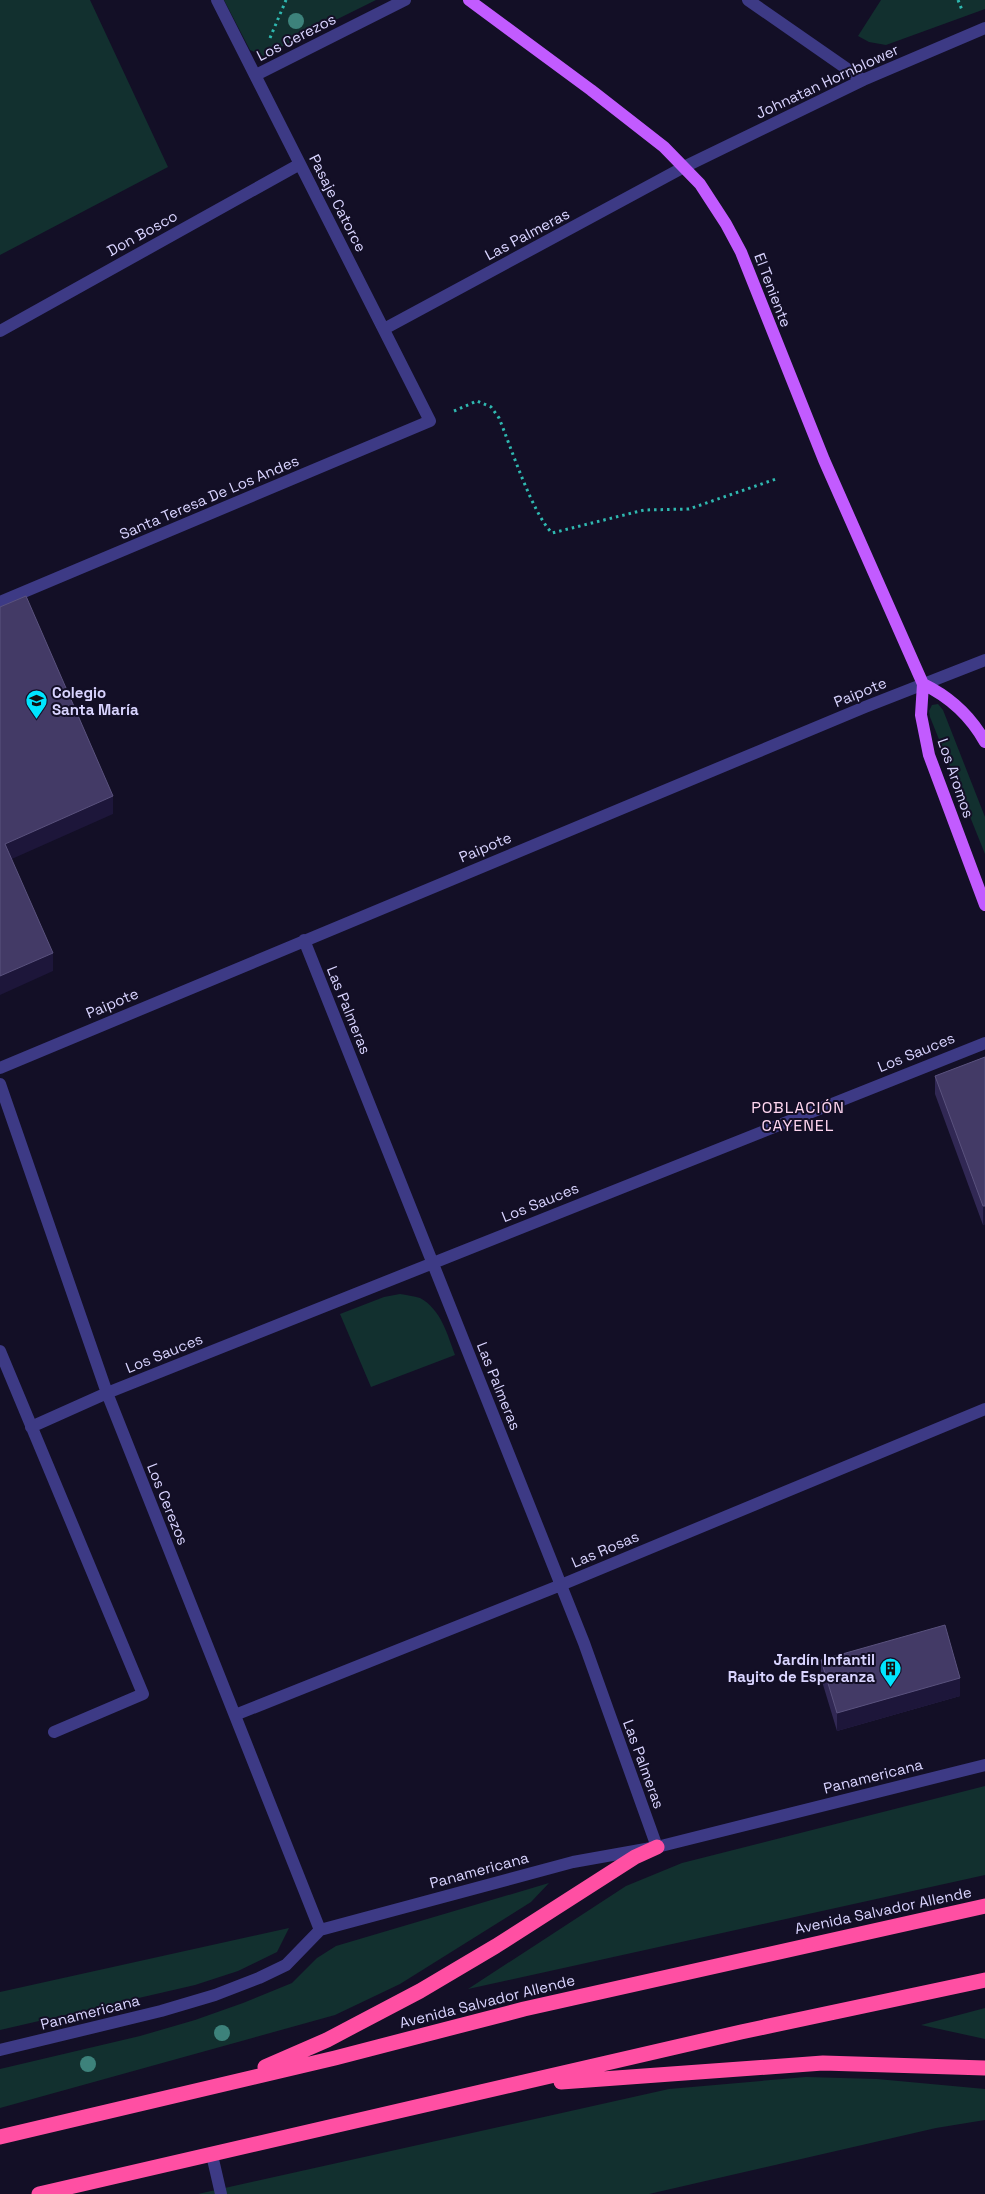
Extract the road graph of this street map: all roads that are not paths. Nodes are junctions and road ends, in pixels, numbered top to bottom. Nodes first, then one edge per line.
1 (217, 0) edge
2 (404, 0) edge
3 (469, 0) edge
4 (748, 0) edge
5 (985, 28) edge
6 (256, 75) junction
7 (863, 80) junction
8 (300, 164) junction
9 (684, 167) junction
10 (384, 329) junction
11 (0, 331) edge
12 (430, 421) joint
13 (0, 602) edge
14 (985, 660) edge
15 (923, 684) junction
16 (985, 742) edge
17 (985, 906) edge
18 (304, 940) junction
19 (985, 1042) edge
20 (0, 1068) edge
21 (0, 1084) edge
22 (432, 1263) junction
23 (0, 1351) edge
24 (107, 1393) junction
25 (985, 1409) edge
26 (32, 1427) junction
27 (561, 1585) junction
28 (235, 1715) junction
29 (54, 1732) dead end
30 (985, 1765) edge
31 (657, 1847) junction
32 (985, 1906) edge
33 (320, 1930) junction
34 (985, 1980) edge
35 (0, 2050) edge
36 (985, 2068) edge
37 (232, 2082) junction
38 (515, 2085) junction
39 (0, 2138) edge
40 (212, 2155) junction
41 (39, 2194) edge
42 (221, 2194) edge

1 - 6 street, Pasaje Catorce
2 - 6 street, Los Cerezos
3 - 9 main road, El Teniente
4 - 7 street
5 - 7 street, Johnatan Hornblower
6 - 8 street, Pasaje Catorce
7 - 9 street, Johnatan Hornblower
8 - 10 street, Pasaje Catorce
8 - 11 street, Don Bosco
9 - 10 street, Las Palmeras
9 - 15 main road, El Teniente
10 - 12 street, Pasaje Catorce
12 - 13 street, Santa Teresa De Los Andes
14 - 15 street, Paipote
15 - 16 main road
15 - 17 main road, Los Aromos
15 - 18 street, Paipote
18 - 20 street, Paipote
18 - 22 street, Las Palmeras
19 - 22 street, Los Sauces
21 - 24 street, Los Cerezos
22 - 24 street, Los Sauces
22 - 27 street, Las Palmeras
23 - 26 street
24 - 26 street, Los Sauces
24 - 28 street, Los Cerezos
25 - 27 street, Las Rosas
26 - 29 street
27 - 28 street, Las Rosas
27 - 31 street, Las Palmeras
28 - 33 street, Los Cerezos
30 - 31 street, Panamericana
31 - 33 street, Panamericana
31 - 37 highway
32 - 37 highway, Avenida Salvador Allende
33 - 35 street, Panamericana
34 - 38 highway
36 - 38 highway
37 - 39 highway, Avenida Salvador Allende
38 - 40 highway
40 - 41 highway
40 - 42 street

